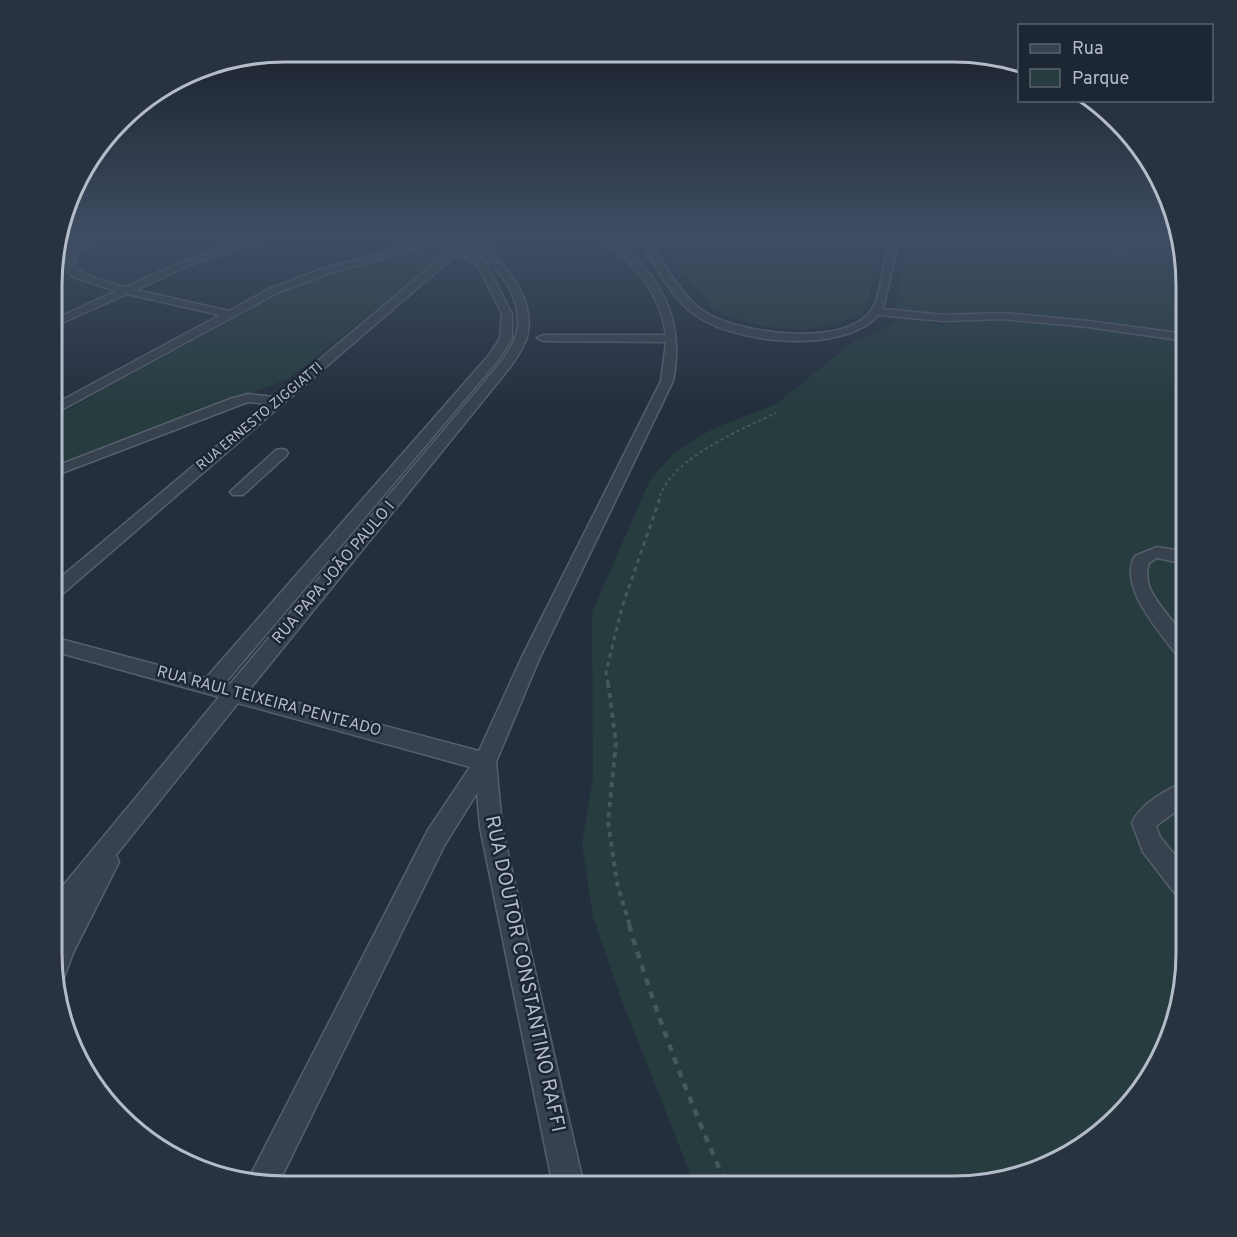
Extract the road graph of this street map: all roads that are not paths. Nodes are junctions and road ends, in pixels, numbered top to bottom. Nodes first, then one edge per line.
1 (117, 293) edge
2 (135, 293) edge
3 (270, 293) edge
4 (396, 293) edge
5 (498, 293) edge
6 (514, 293) edge
7 (655, 293) edge
8 (681, 293) edge
9 (881, 293) edge
10 (876, 312) junction
11 (229, 314) junction
12 (62, 320) edge
13 (1176, 337) edge
14 (543, 338) dead end
15 (672, 339) junction
16 (309, 375) junction
17 (248, 398) junction
18 (279, 401) junction
19 (62, 406) edge
20 (281, 453) dead end
21 (62, 469) edge
22 (238, 492) dead end
23 (1176, 556) edge
24 (62, 585) edge
25 (1176, 640) edge
26 (62, 646) edge
27 (212, 686) junction
28 (235, 693) junction
29 (485, 762) junction
30 (1176, 797) edge
31 (127, 823) junction
32 (1176, 876) edge
33 (62, 905) edge
34 (62, 948) edge
35 (267, 1175) edge
36 (567, 1176) edge

1 - 12 street
2 - 11 street
3 - 11 street
4 - 16 street, RUA ERNESTO ZIGGIATTI
5 - 27 street, RUA PAPA JOÃO PAULO I
6 - 28 street, RUA PAPA JOÃO PAULO I
7 - 15 street
8 - 10 street
9 - 10 street
10 - 13 street
11 - 19 street
14 - 15 street
15 - 29 street
16 - 17 street
16 - 18 street, RUA ERNESTO ZIGGIATTI
17 - 18 street
17 - 21 street
18 - 24 street, RUA ERNESTO ZIGGIATTI
20 - 22 street
23 - 25 street
26 - 27 street, RUA RAUL TEIXEIRA PENTEADO
27 - 28 street, RUA RAUL TEIXEIRA PENTEADO
28 - 29 street, RUA RAUL TEIXEIRA PENTEADO
28 - 31 street, RUA PAPA JOÃO PAULO I
29 - 35 street
29 - 36 street, RUA DOUTOR CONSTANTINO RAFFI
30 - 32 street
31 - 33 street, RUA PAPA JOÃO PAULO I
31 - 34 street

